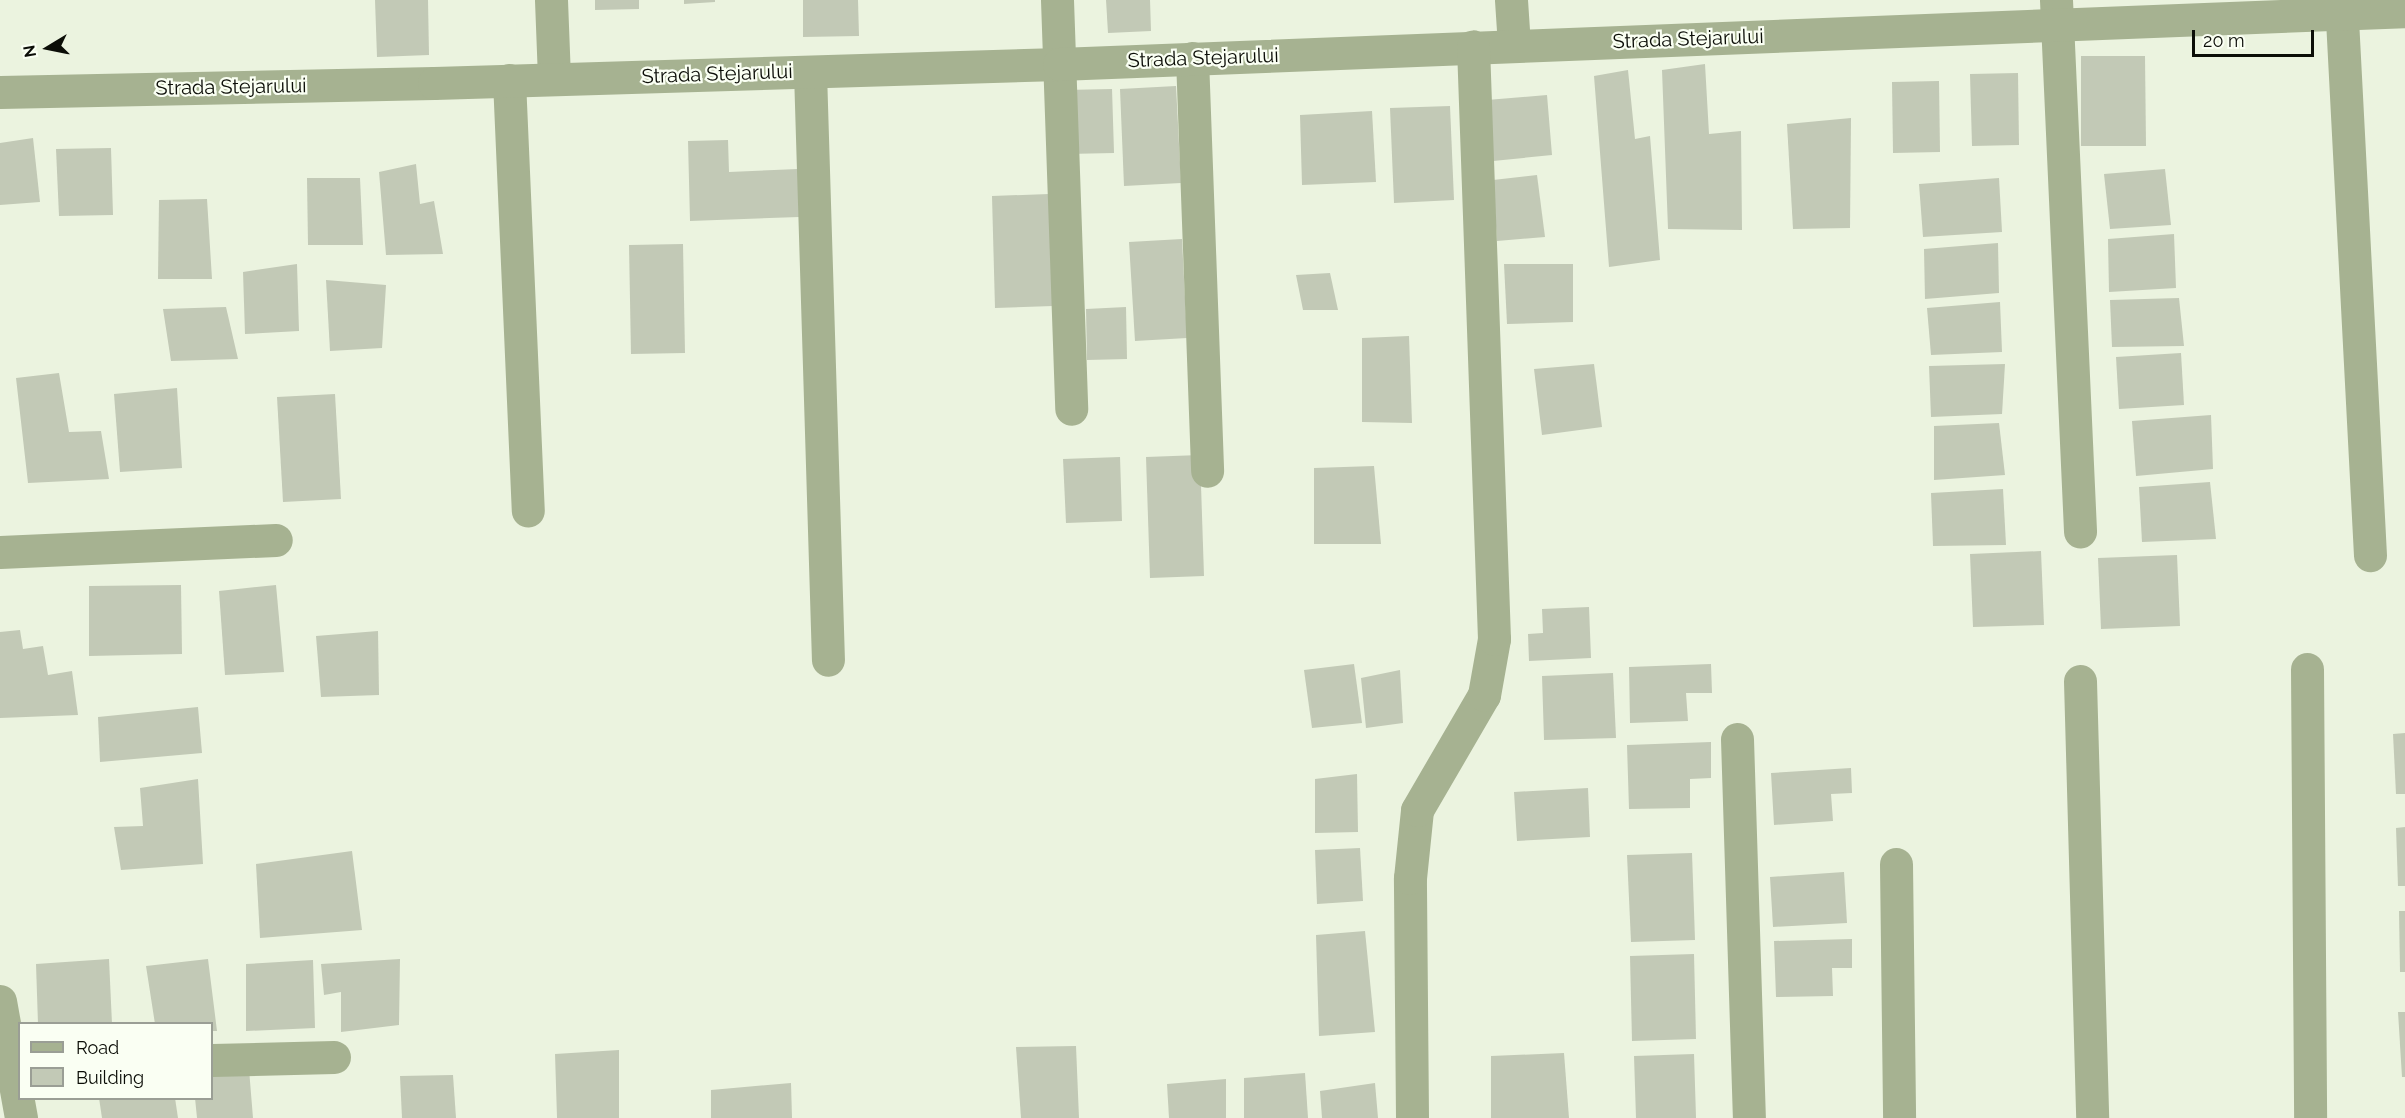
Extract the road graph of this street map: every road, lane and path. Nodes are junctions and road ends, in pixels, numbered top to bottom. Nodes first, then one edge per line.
1 (552, 0) edge
2 (1057, 0) edge
3 (1511, 0) edge
4 (2341, 7) edge
5 (2405, 11) edge
6 (2056, 12) edge
7 (1514, 45) junction
8 (1473, 46) junction
9 (1192, 58) junction
10 (1059, 64) junction
11 (810, 72) junction
12 (554, 79) junction
13 (509, 80) junction
14 (0, 92) edge
15 (1071, 409) dead end
16 (1207, 471) dead end
17 (528, 511) dead end
18 (2080, 531) dead end
19 (276, 540) dead end
20 (0, 552) edge
21 (2370, 555) dead end
22 (828, 660) dead end
23 (2307, 669) dead end
24 (2080, 681) dead end
25 (1737, 739) dead end
26 (1896, 864) dead end
27 (0, 1001) edge
28 (334, 1056) dead end
29 (213, 1060) edge
30 (16, 1065) edge
31 (18, 1086) edge
32 (19, 1100) edge
33 (21, 1118) edge
34 (1412, 1118) edge
35 (1749, 1118) edge
36 (1899, 1118) edge
37 (2092, 1118) edge
38 (2310, 1118) edge

1 - 12 street
2 - 10 street
3 - 7 street
4 - 5 street, Strada Stejarului
4 - 6 street, Strada Stejarului
4 - 21 street
6 - 7 street, Strada Stejarului
6 - 18 street
7 - 8 street, Strada Stejarului
8 - 9 street, Strada Stejarului
8 - 34 street
9 - 10 street, Strada Stejarului
9 - 16 street
10 - 11 street, Strada Stejarului
10 - 15 street
11 - 12 street, Strada Stejarului
11 - 22 street
12 - 13 street, Strada Stejarului
13 - 14 street, Strada Stejarului
13 - 17 street
19 - 20 street
23 - 38 street
24 - 37 street
25 - 35 street
26 - 36 street
27 - 30 street
28 - 29 street
30 - 31 street
32 - 33 street

